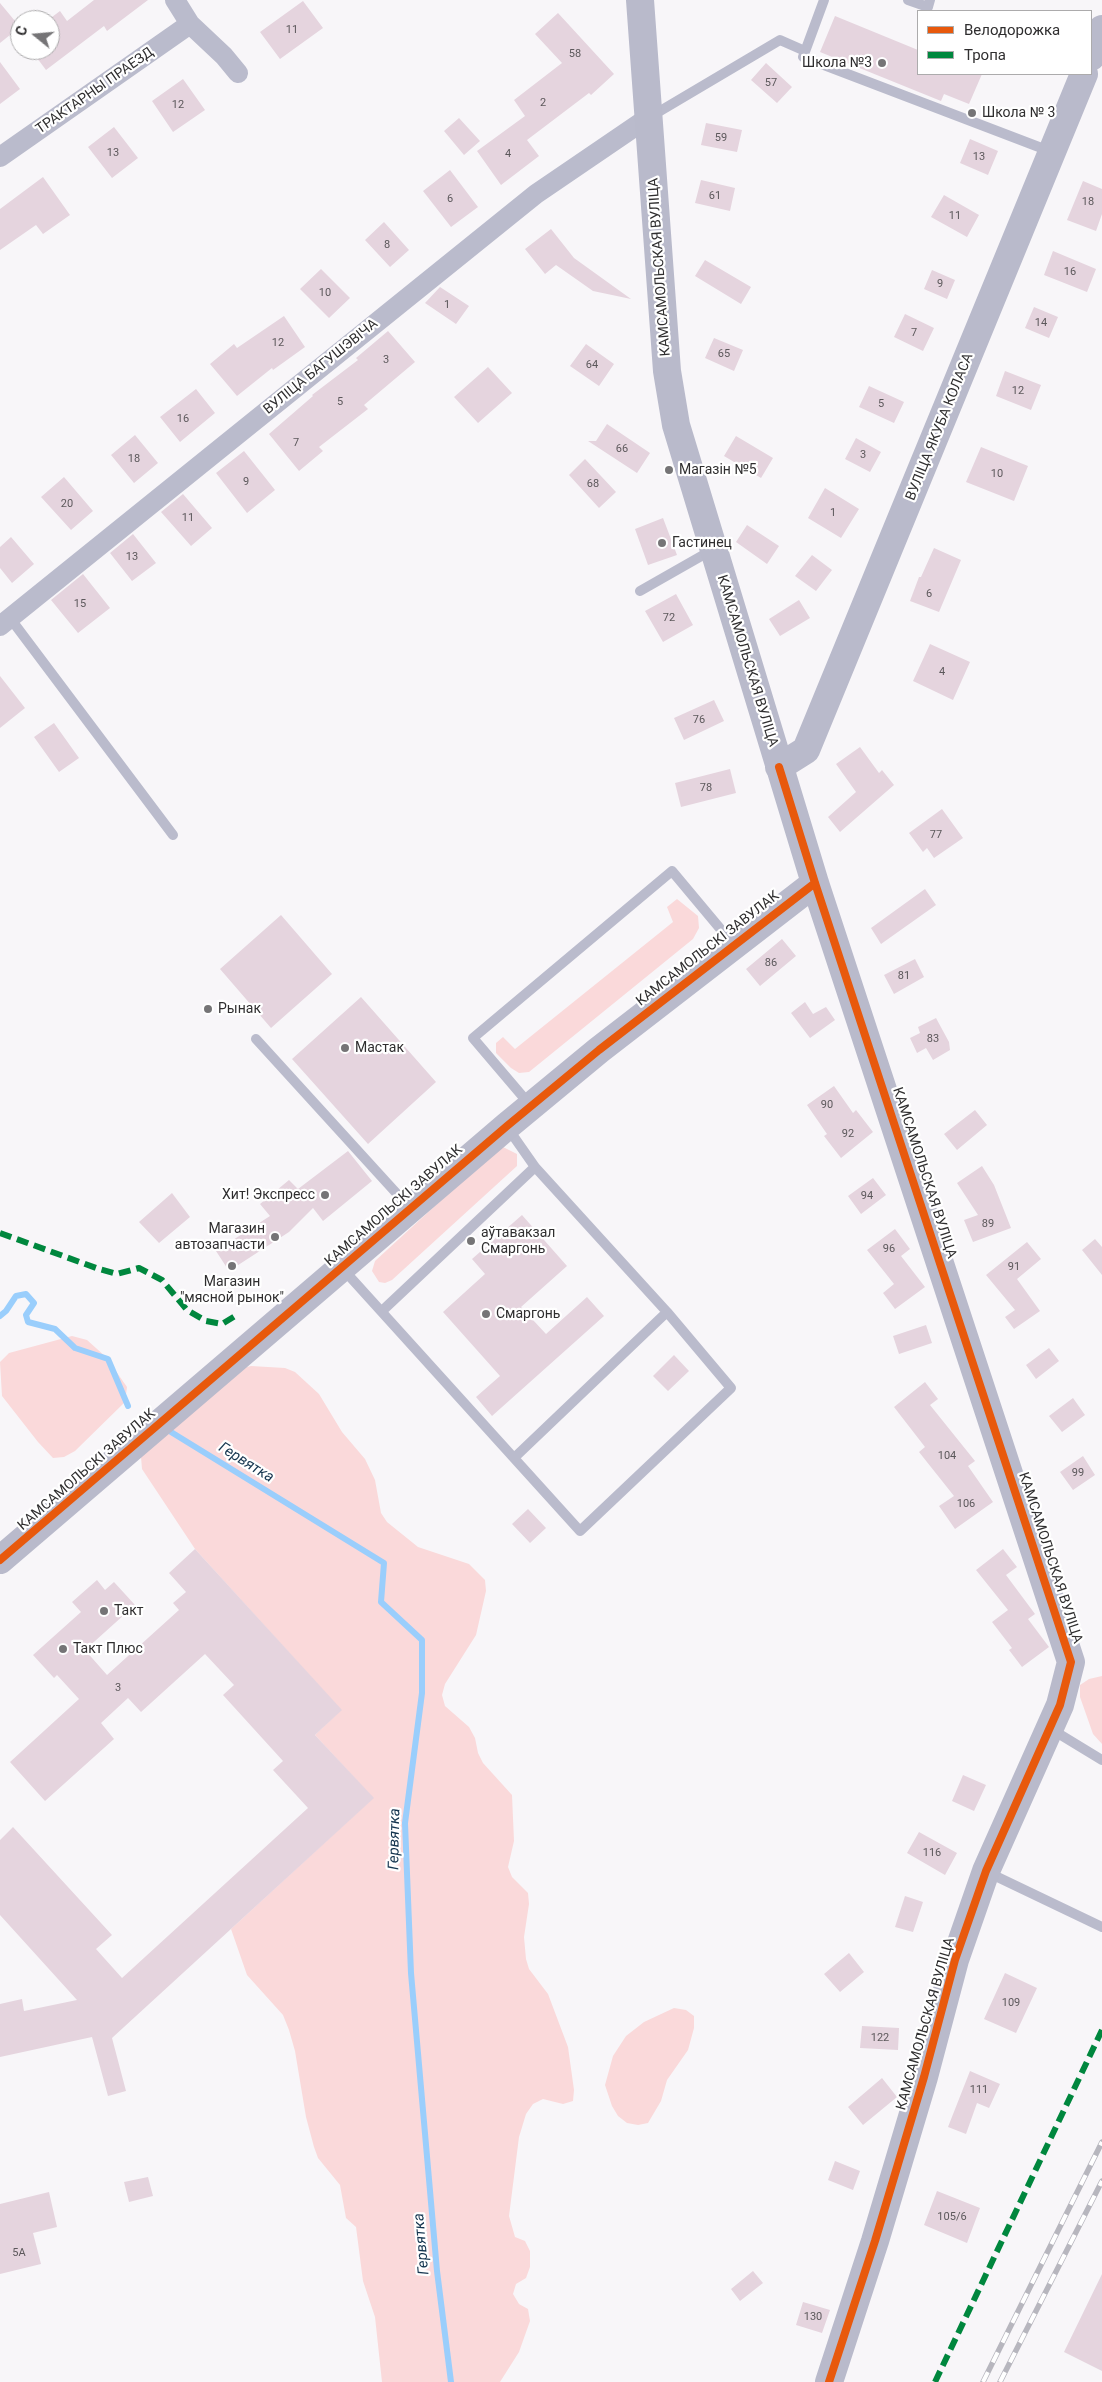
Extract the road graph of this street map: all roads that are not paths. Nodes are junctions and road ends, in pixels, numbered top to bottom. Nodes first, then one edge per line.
1 (176, 0) edge
2 (640, 0) edge
3 (824, 0) edge
4 (908, 0) edge
5 (930, 0) edge
6 (190, 24) junction
7 (1102, 29) edge
8 (805, 51) junction
9 (1092, 54) edge
10 (238, 73) dead end
11 (1084, 75) edge
12 (649, 117) junction
13 (1053, 152) junction
14 (0, 157) edge
15 (712, 549) junction
16 (640, 591) dead end
17 (5, 622) edge
18 (780, 767) junction
19 (173, 835) dead end
20 (814, 883) junction
21 (734, 945) junction
22 (256, 1039) dead end
23 (531, 1106) junction
24 (507, 1126) junction
25 (535, 1166) junction
26 (409, 1208) junction
27 (341, 1268) junction
28 (382, 1311) junction
29 (667, 1312) junction
30 (514, 1458) junction
31 (0, 1560) edge
32 (1050, 1729) junction
33 (1102, 1760) edge
34 (986, 1871) junction
35 (1102, 1927) edge
36 (828, 2382) edge

1 - 6 street
2 - 12 street, КАМСАМОЛЬСКАЯ ВУЛІЦА
3 - 8 lane
4 - 5 lane
6 - 10 street
6 - 14 street, ТРАКТАРНЫ ПРАЕЗД
7 - 9 street
8 - 12 lane
8 - 13 lane
11 - 13 street, ВУЛІЦА ЯКУБА КОЛАСА
12 - 15 street, КАМСАМОЛЬСКАЯ ВУЛІЦА
12 - 17 street, ВУЛІЦА БАГУШЭВІЧА
13 - 18 street, ВУЛІЦА ЯКУБА КОЛАСА
15 - 16 lane
15 - 18 street, КАМСАМОЛЬСКАЯ ВУЛІЦА
17 - 19 lane
18 - 20 street, КАМСАМОЛЬСКАЯ ВУЛІЦА
20 - 21 street, КАМСАМОЛЬСКІ ЗАВУЛАК
20 - 32 street, КАМСАМОЛЬСКАЯ ВУЛІЦА
21 - 23 street, КАМСАМОЛЬСКІ ЗАВУЛАК
21 - 23 lane
22 - 26 lane
23 - 24 street, КАМСАМОЛЬСКІ ЗАВУЛАК
24 - 25 lane
24 - 26 street, КАМСАМОЛЬСКІ ЗАВУЛАК
25 - 28 lane
25 - 29 lane
26 - 27 street, КАМСАМОЛЬСКІ ЗАВУЛАК
27 - 28 lane
27 - 31 street, КАМСАМОЛЬСКІ ЗАВУЛАК
28 - 30 lane
29 - 30 lane
29 - 30 lane
32 - 33 lane
32 - 34 street, КАМСАМОЛЬСКАЯ ВУЛІЦА
34 - 35 lane
34 - 36 street, КАМСАМОЛЬСКАЯ ВУЛІЦА

